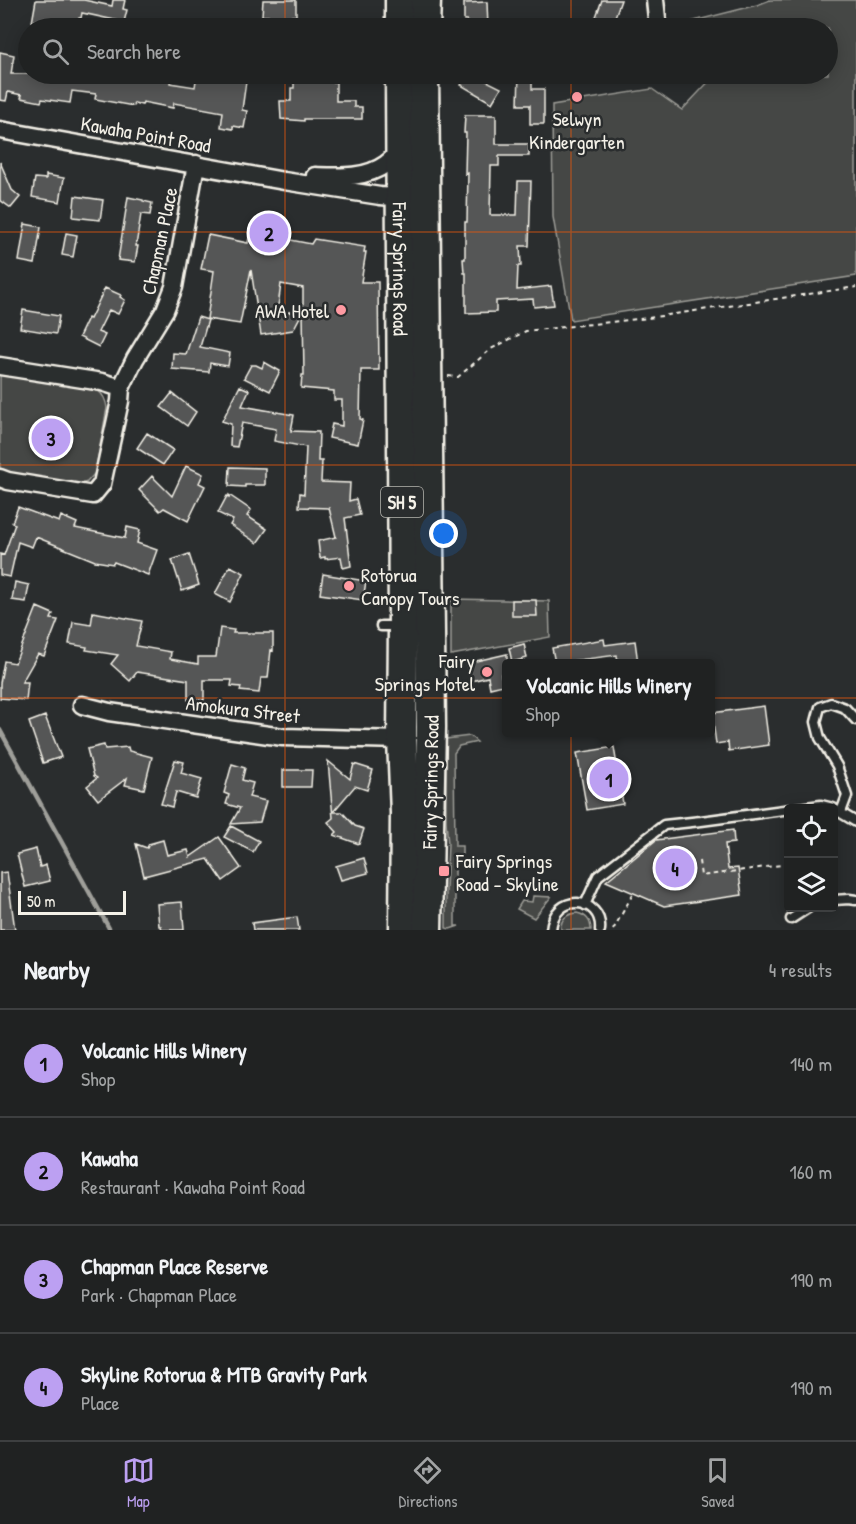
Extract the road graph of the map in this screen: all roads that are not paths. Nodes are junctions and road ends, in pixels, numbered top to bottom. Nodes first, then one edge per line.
1 (400, 0) edge
2 (426, 0) edge
3 (654, 0) edge
4 (400, 18) edge
5 (425, 18) edge
6 (657, 18) edge
7 (400, 84) edge
8 (423, 84) edge
9 (0, 130) edge
10 (401, 151) junction
11 (196, 164) junction
12 (285, 181) junction
13 (413, 198) junction
14 (0, 366) edge
15 (121, 388) junction
16 (428, 454) junction
17 (402, 464) junction
18 (0, 478) edge
19 (430, 610) junction
20 (82, 705) dead end
21 (856, 720) edge
22 (402, 740) junction
23 (838, 807) edge
24 (784, 809) edge
25 (838, 811) edge
26 (856, 822) edge
27 (838, 900) edge
28 (856, 900) edge
29 (585, 904) junction
30 (802, 912) edge
31 (791, 919) dead end
32 (404, 930) edge
33 (427, 930) edge
34 (551, 930) edge
35 (600, 930) edge

1 - 4 highway
2 - 5 highway
3 - 6 street
7 - 10 highway, Fairy Springs Road / SH 5
8 - 13 highway, Fairy Springs Road / SH 5
9 - 11 street, Kawaha Point Road
10 - 12 street, Kawaha Point Road
10 - 13 highway, Fairy Springs Road / SH 5
11 - 12 street, Kawaha Point Road
11 - 15 street, Chapman Place
12 - 13 street, Kawaha Point Road
13 - 16 highway, Fairy Springs Road / SH 5
13 - 17 highway, Fairy Springs Road / SH 5
14 - 15 street
15 - 18 street, Chapman Place
16 - 17 highway, SH 5
16 - 19 highway, Fairy Springs Road / SH 5
17 - 22 highway, Fairy Springs Road / SH 5
19 - 22 highway
19 - 33 highway, Fairy Springs Road / SH 5
20 - 22 street, Amokura Street
21 - 23 lane
22 - 32 highway, Fairy Springs Road / SH 5
24 - 29 lane
25 - 26 lane
27 - 28 lane
29 - 34 lane
29 - 35 lane
30 - 31 lane

